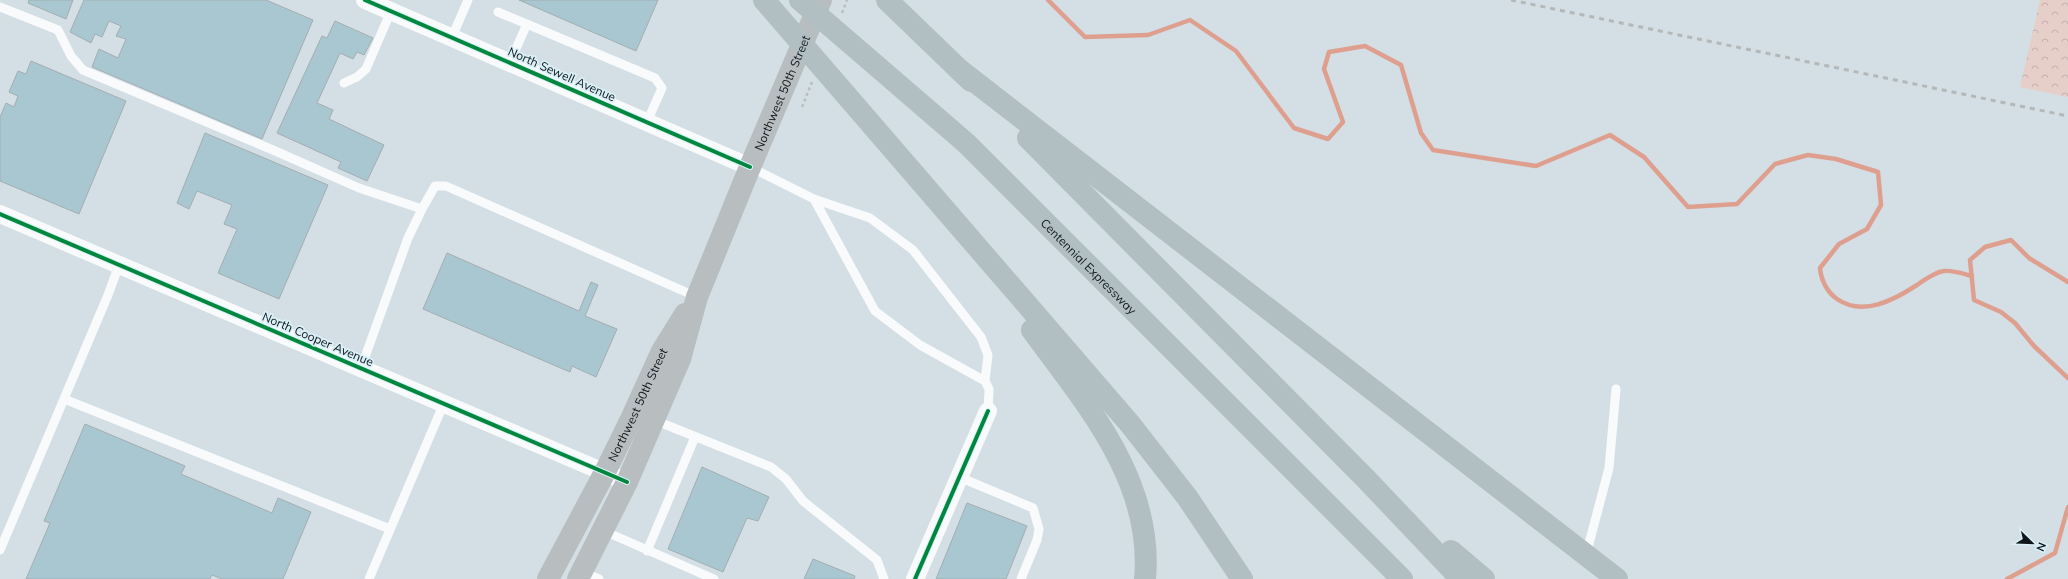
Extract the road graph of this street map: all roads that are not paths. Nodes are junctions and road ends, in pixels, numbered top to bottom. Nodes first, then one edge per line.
1 (365, 0) edge
2 (468, 0) edge
3 (764, 0) edge
4 (800, 0) edge
5 (821, 0) edge
6 (887, 0) edge
7 (0, 7) edge
8 (391, 11) junction
9 (498, 12) dead end
10 (527, 24) junction
11 (452, 37) junction
12 (510, 62) junction
13 (961, 71) junction
14 (344, 83) dead end
15 (647, 122) junction
16 (750, 166) junction
17 (926, 187) junction
18 (814, 199) junction
19 (422, 209) junction
20 (0, 214) edge
21 (119, 265) junction
22 (697, 297) junction
23 (361, 368) junction
24 (985, 381) junction
25 (1616, 389) dead end
26 (64, 399) junction
27 (444, 404) junction
28 (988, 411) joint
29 (654, 420) junction
30 (695, 437) junction
31 (605, 472) junction
32 (959, 477) junction
33 (1366, 479) junction
34 (627, 482) junction
35 (390, 529) junction
36 (604, 531) junction
37 (1366, 544) junction
38 (0, 550) edge
39 (647, 551) junction
40 (1586, 555) junction
41 (586, 577) edge
42 (369, 579) edge
43 (548, 579) edge
44 (714, 579) edge
45 (884, 579) edge
46 (916, 579) edge
47 (1021, 579) edge
48 (1145, 579) edge
49 (1242, 579) edge
50 (1392, 579) edge
51 (1402, 579) edge
52 (1461, 579) edge
53 (1484, 579) edge
54 (1617, 579) edge

1 - 8 street, North Sewell Avenue
2 - 11 lane
3 - 17 highway
4 - 37 highway, Centennial Expressway
5 - 16 main road, Northwest 50th Street
6 - 13 highway
7 - 19 lane
8 - 11 street, North Sewell Avenue
8 - 14 lane
9 - 10 lane
10 - 12 lane
10 - 15 lane
11 - 12 street, North Sewell Avenue
12 - 15 street, North Sewell Avenue
13 - 33 highway
13 - 40 highway
15 - 16 street, North Sewell Avenue
16 - 18 lane
16 - 22 main road, Northwest 50th Street
17 - 48 highway
17 - 49 highway
18 - 24 lane
18 - 24 lane
19 - 22 lane
19 - 23 lane
20 - 21 street, North Cooper Avenue
21 - 23 street, North Cooper Avenue
21 - 26 lane
22 - 29 main road, Northwest 50th Street
22 - 31 main road, Northwest 50th Street
23 - 27 street, North Cooper Avenue
24 - 28 lane
25 - 40 lane
26 - 35 lane
26 - 38 lane
27 - 31 street, North Cooper Avenue
27 - 35 lane
28 - 32 street
29 - 30 lane
29 - 34 main road, Northwest 50th Street
30 - 39 lane
30 - 45 lane
31 - 34 street, North Cooper Avenue
31 - 43 main road, Northwest 50th Street
32 - 46 street
32 - 47 lane
33 - 52 highway
33 - 53 highway
34 - 36 main road, Northwest 50th Street
35 - 42 lane
36 - 39 lane
36 - 41 main road, Northwest 50th Street
37 - 50 highway
37 - 51 highway
39 - 44 lane
40 - 54 highway

